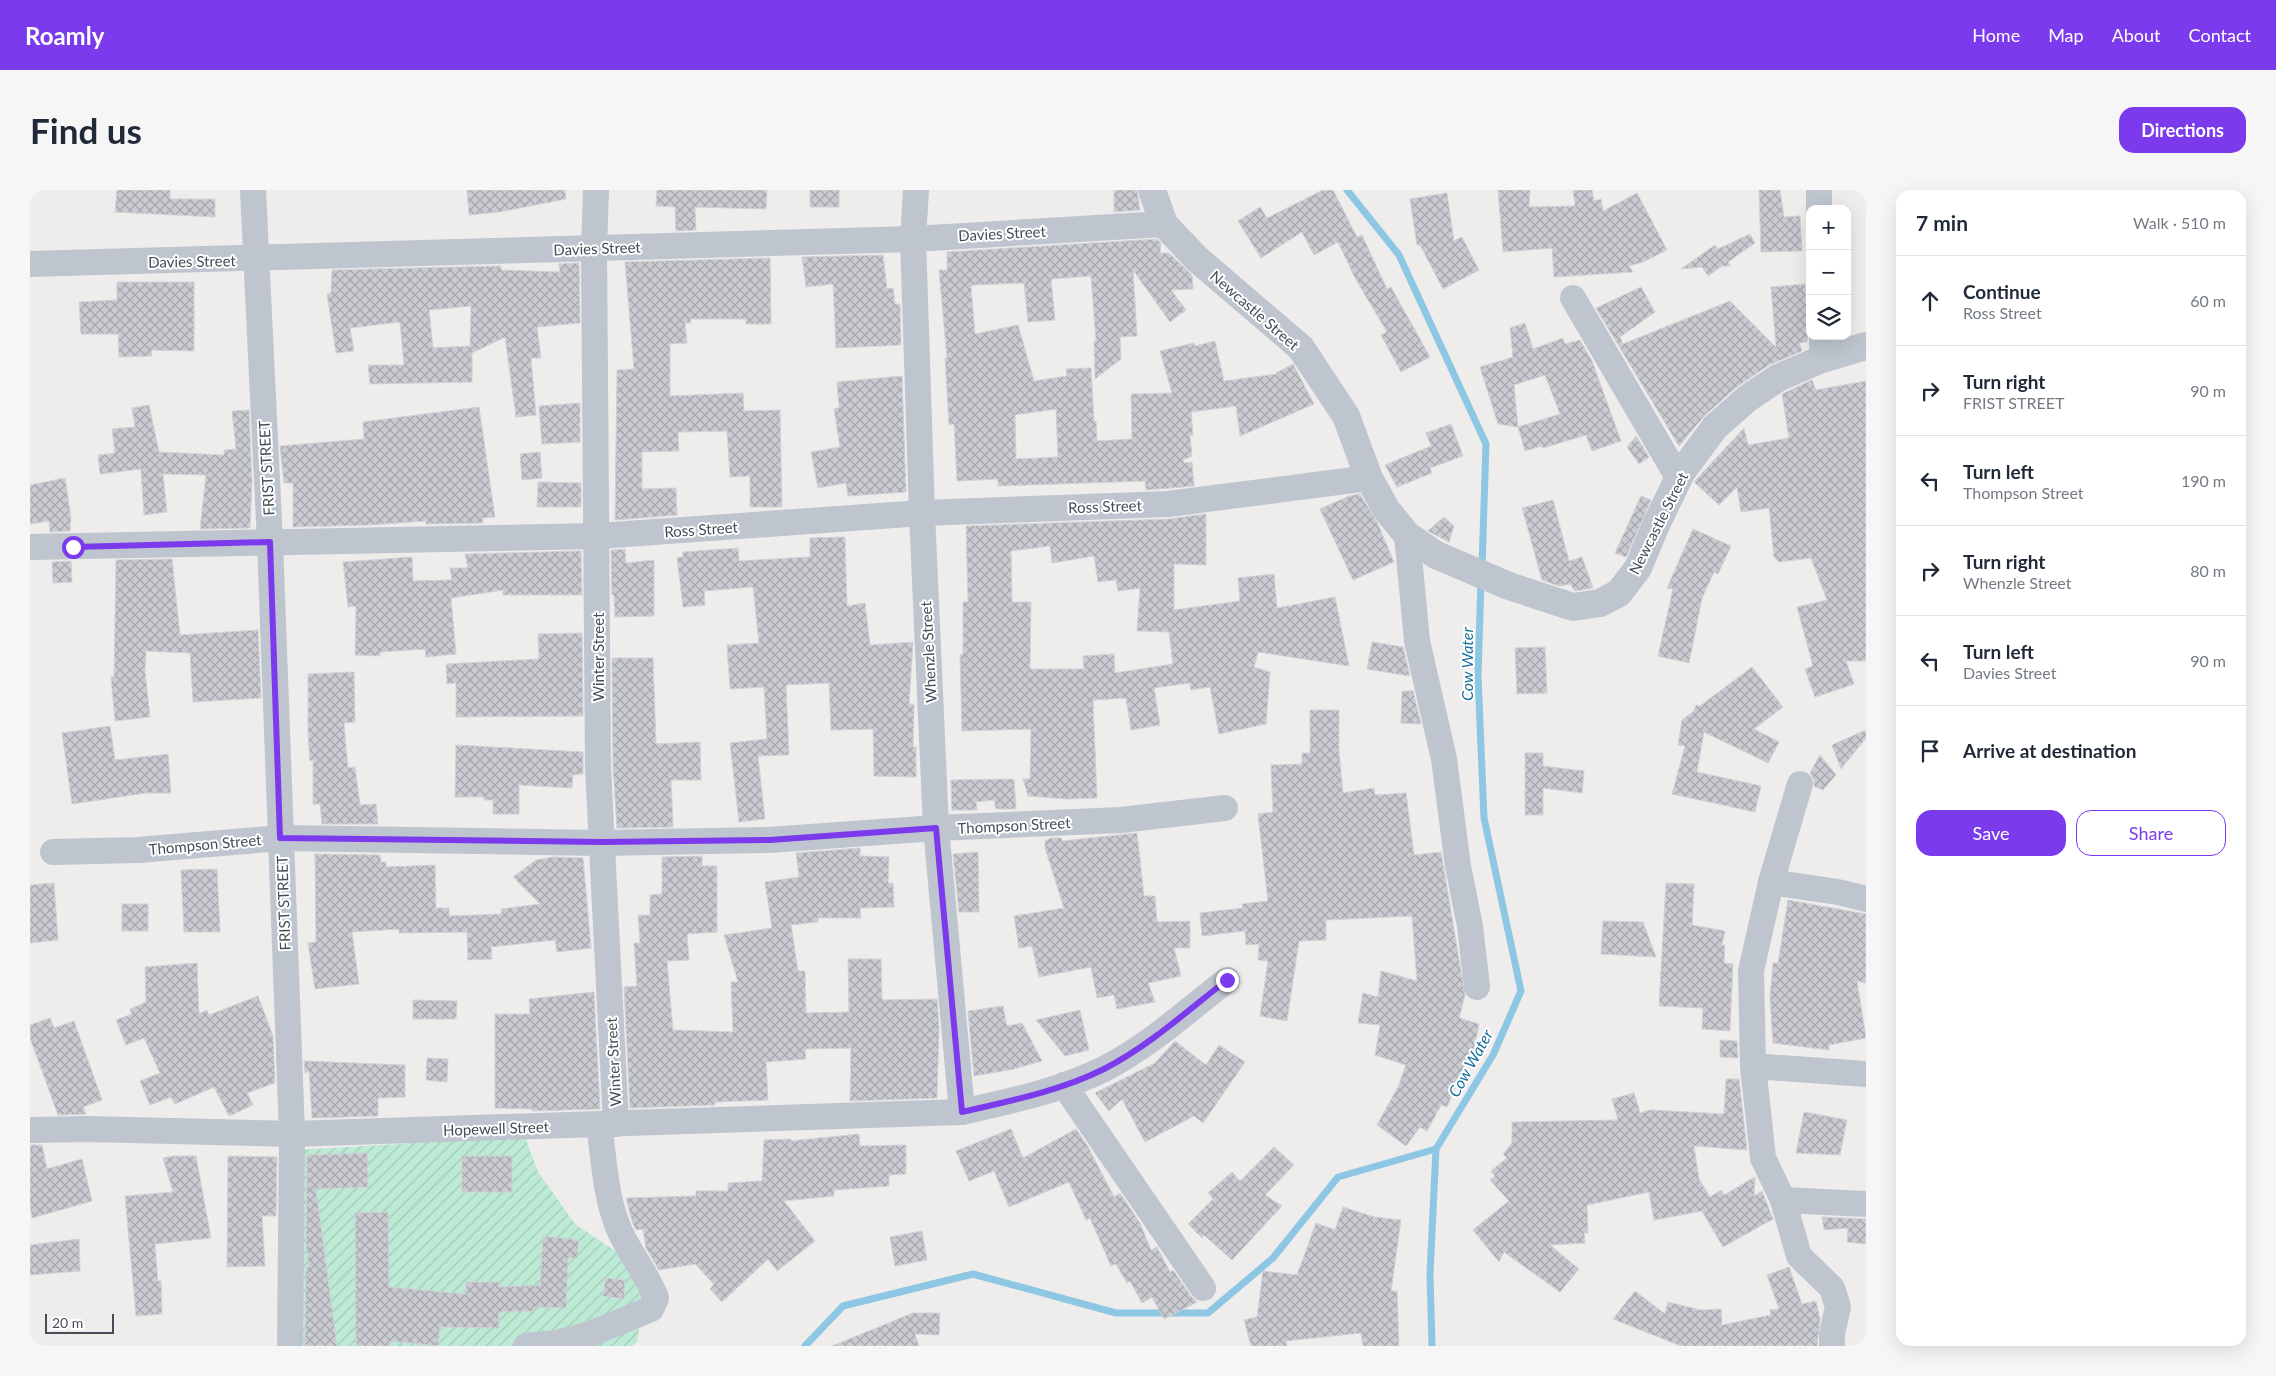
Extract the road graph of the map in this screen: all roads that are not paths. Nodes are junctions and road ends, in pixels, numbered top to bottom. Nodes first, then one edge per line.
1 (252, 190) edge
2 (596, 190) edge
3 (916, 190) edge
4 (1152, 190) edge
5 (1819, 190) edge
6 (1819, 205) edge
7 (1164, 224) junction
8 (913, 239) junction
9 (594, 248) junction
10 (255, 259) junction
11 (30, 264) edge
12 (1574, 298) dead end
13 (1866, 346) edge
14 (1822, 348) edge
15 (1369, 478) junction
16 (1679, 479) junction
17 (922, 514) junction
18 (1407, 535) junction
19 (598, 536) junction
20 (270, 542) junction
21 (30, 547) edge
22 (1800, 784) dead end
23 (1225, 808) dead end
24 (936, 828) junction
25 (280, 838) junction
26 (602, 842) junction
27 (53, 852) dead end
28 (1771, 882) junction
29 (1866, 899) edge
30 (1227, 980) dead end
31 (1477, 987) dead end
32 (1753, 1066) junction
33 (1866, 1074) edge
34 (1064, 1085) junction
35 (962, 1112) junction
36 (608, 1124) junction
37 (30, 1130) edge
38 (292, 1134) junction
39 (1783, 1200) junction
40 (1866, 1204) edge
41 (1203, 1288) dead end
42 (290, 1346) edge
43 (526, 1346) edge
44 (1832, 1346) edge

1 - 10 street, FRIST STREET
2 - 9 street, Winter Street
3 - 8 street, Whenzle Street
4 - 7 street, Newcastle Street
5 - 6 street
7 - 8 street, Davies Street
7 - 15 street, Newcastle Street
8 - 9 street, Davies Street
8 - 17 street, Whenzle Street
9 - 10 street, Davies Street
9 - 19 street, Winter Street
10 - 11 street, Davies Street
10 - 20 street, FRIST STREET
12 - 16 street
13 - 14 street, Newcastle Street
14 - 16 street, Newcastle Street
15 - 17 street, Ross Street
15 - 18 street, Newcastle Street
16 - 18 street, Newcastle Street
17 - 19 street, Ross Street
17 - 24 street, Whenzle Street
18 - 31 street
19 - 20 street, Ross Street
19 - 26 street, Winter Street
20 - 21 street, Ross Street
20 - 25 street, FRIST STREET
22 - 28 street
23 - 24 street, Thompson Street
24 - 26 street, Thompson Street
24 - 35 street, Whenzle Street
25 - 26 street, Thompson Street
25 - 27 street, Thompson Street
25 - 38 street, FRIST STREET
26 - 36 street, Winter Street
28 - 29 street
28 - 32 street
30 - 34 street
32 - 33 street
32 - 39 street
34 - 35 street
34 - 41 street
35 - 36 street, Hopewell Street
36 - 38 street, Hopewell Street
36 - 43 street, Winter Street
37 - 38 street, Hopewell Street
38 - 42 street, FRIST STREET
39 - 40 street
39 - 44 street

